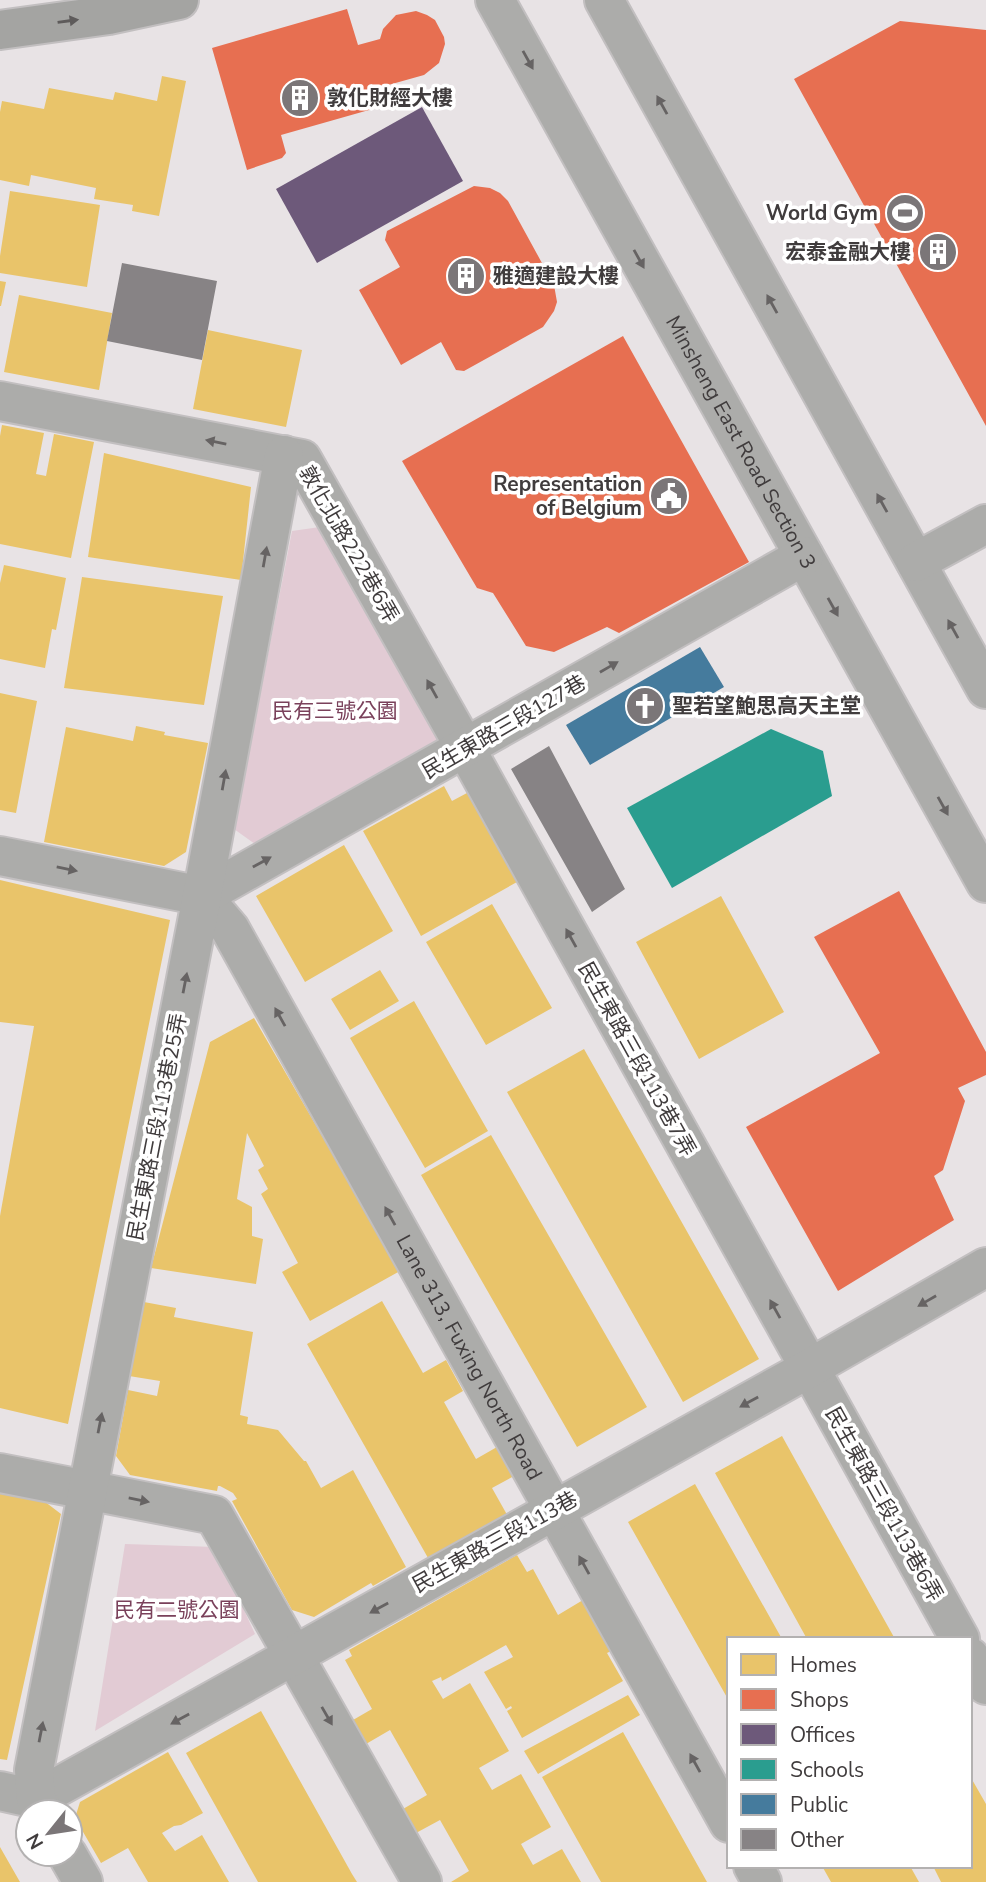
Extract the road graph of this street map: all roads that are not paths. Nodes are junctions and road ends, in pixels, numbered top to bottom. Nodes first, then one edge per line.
1 (179, 0) edge
2 (495, 0) edge
3 (604, 0) edge
4 (616, 0) edge
5 (0, 30) edge
6 (628, 44) junction
7 (0, 401) edge
8 (284, 455) junction
9 (986, 524) edge
10 (804, 556) junction
11 (916, 562) junction
12 (986, 688) edge
13 (466, 749) junction
14 (0, 856) edge
15 (986, 883) edge
16 (202, 896) junction
17 (986, 1268) edge
18 (808, 1369) junction
19 (0, 1473) edge
20 (87, 1490) junction
21 (553, 1509) junction
22 (959, 1637) edge
23 (293, 1656) junction
24 (972, 1660) edge
25 (986, 1685) edge
26 (28, 1798) edge
27 (33, 1798) edge
28 (727, 1818) edge
29 (422, 1882) edge

5 -> 1 main road
2 -> 10 street, Minsheng East Road Section 3
3 - 6 street
4 - 6 street
11 -> 6 street
8 -> 7 street, 敦化北路222巷6弄
13 -> 8 street, 敦化北路222巷6弄
16 -> 8 street, 民生東路三段113巷25弄
9 - 11 street
13 -> 10 street, 民生東路三段127巷
10 -> 15 street, Minsheng East Road Section 3
12 -> 11 street
16 -> 13 street, 民生東路三段127巷
18 -> 13 street, 民生東路三段113巷7弄
14 -> 16 street
20 -> 16 street, 民生東路三段113巷25弄
21 -> 16 street, Lane 313, Fuxing North Road
17 -> 18 street, 民生東路三段113巷
18 -> 21 street, 民生東路三段113巷
18 - 22 street, 民生東路三段113巷6弄
19 - 20 street
20 -> 23 street
26 -> 20 street, 民生東路三段113巷25弄
21 -> 23 street, 民生東路三段113巷
28 -> 21 street, Lane 313, Fuxing North Road
23 -> 27 street, 民生東路三段113巷
23 -> 29 street
24 - 25 street

